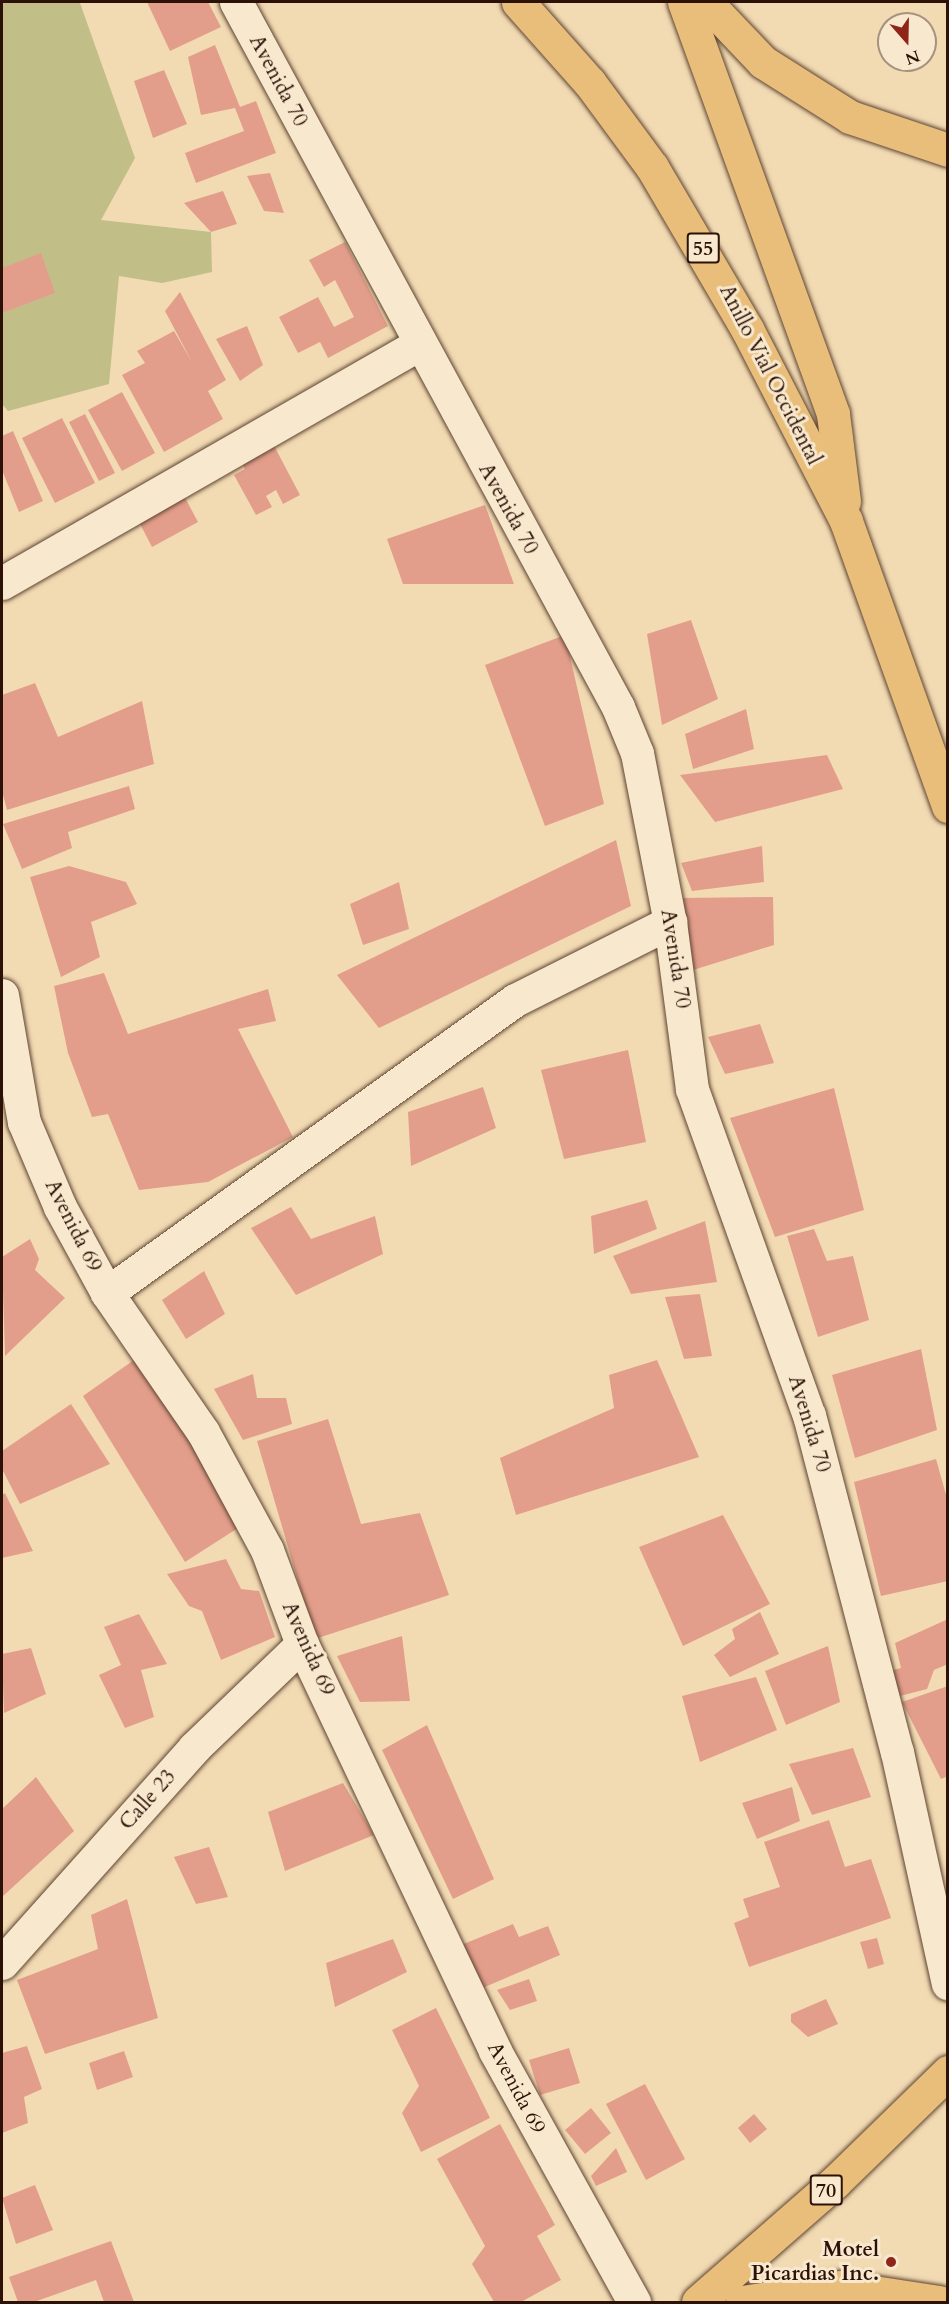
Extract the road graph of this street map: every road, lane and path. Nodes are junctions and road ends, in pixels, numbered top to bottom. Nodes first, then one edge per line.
1 (236, 2) edge
2 (518, 2) edge
3 (684, 2) edge
4 (706, 2) edge
5 (948, 150) edge
6 (417, 345) junction
7 (846, 521) junction
8 (2, 584) edge
9 (948, 806) edge
10 (670, 922) junction
11 (2, 995) edge
12 (107, 1293) junction
13 (302, 1644) junction
14 (2, 1963) edge
15 (948, 1983) edge
16 (948, 2072) edge
17 (634, 2302) edge
18 (698, 2302) edge
19 (742, 2302) edge
20 (939, 2302) edge

1 - 6 street, Avenida 70
2 - 7 main road, Anillo Vial Occidental / 55
3 - 7 main road, Anillo Vial Occidental / 55
4 - 5 main road
6 - 8 street
6 - 10 street, Avenida 70
7 - 9 main road, Anillo Vial Occidental / 55
10 - 12 street
10 - 15 street, Avenida 70
11 - 12 street, Avenida 69
12 - 13 street, Avenida 69
13 - 14 street, Calle 23
13 - 17 street, Avenida 69
16 - 18 main road, 70
19 - 20 main road

